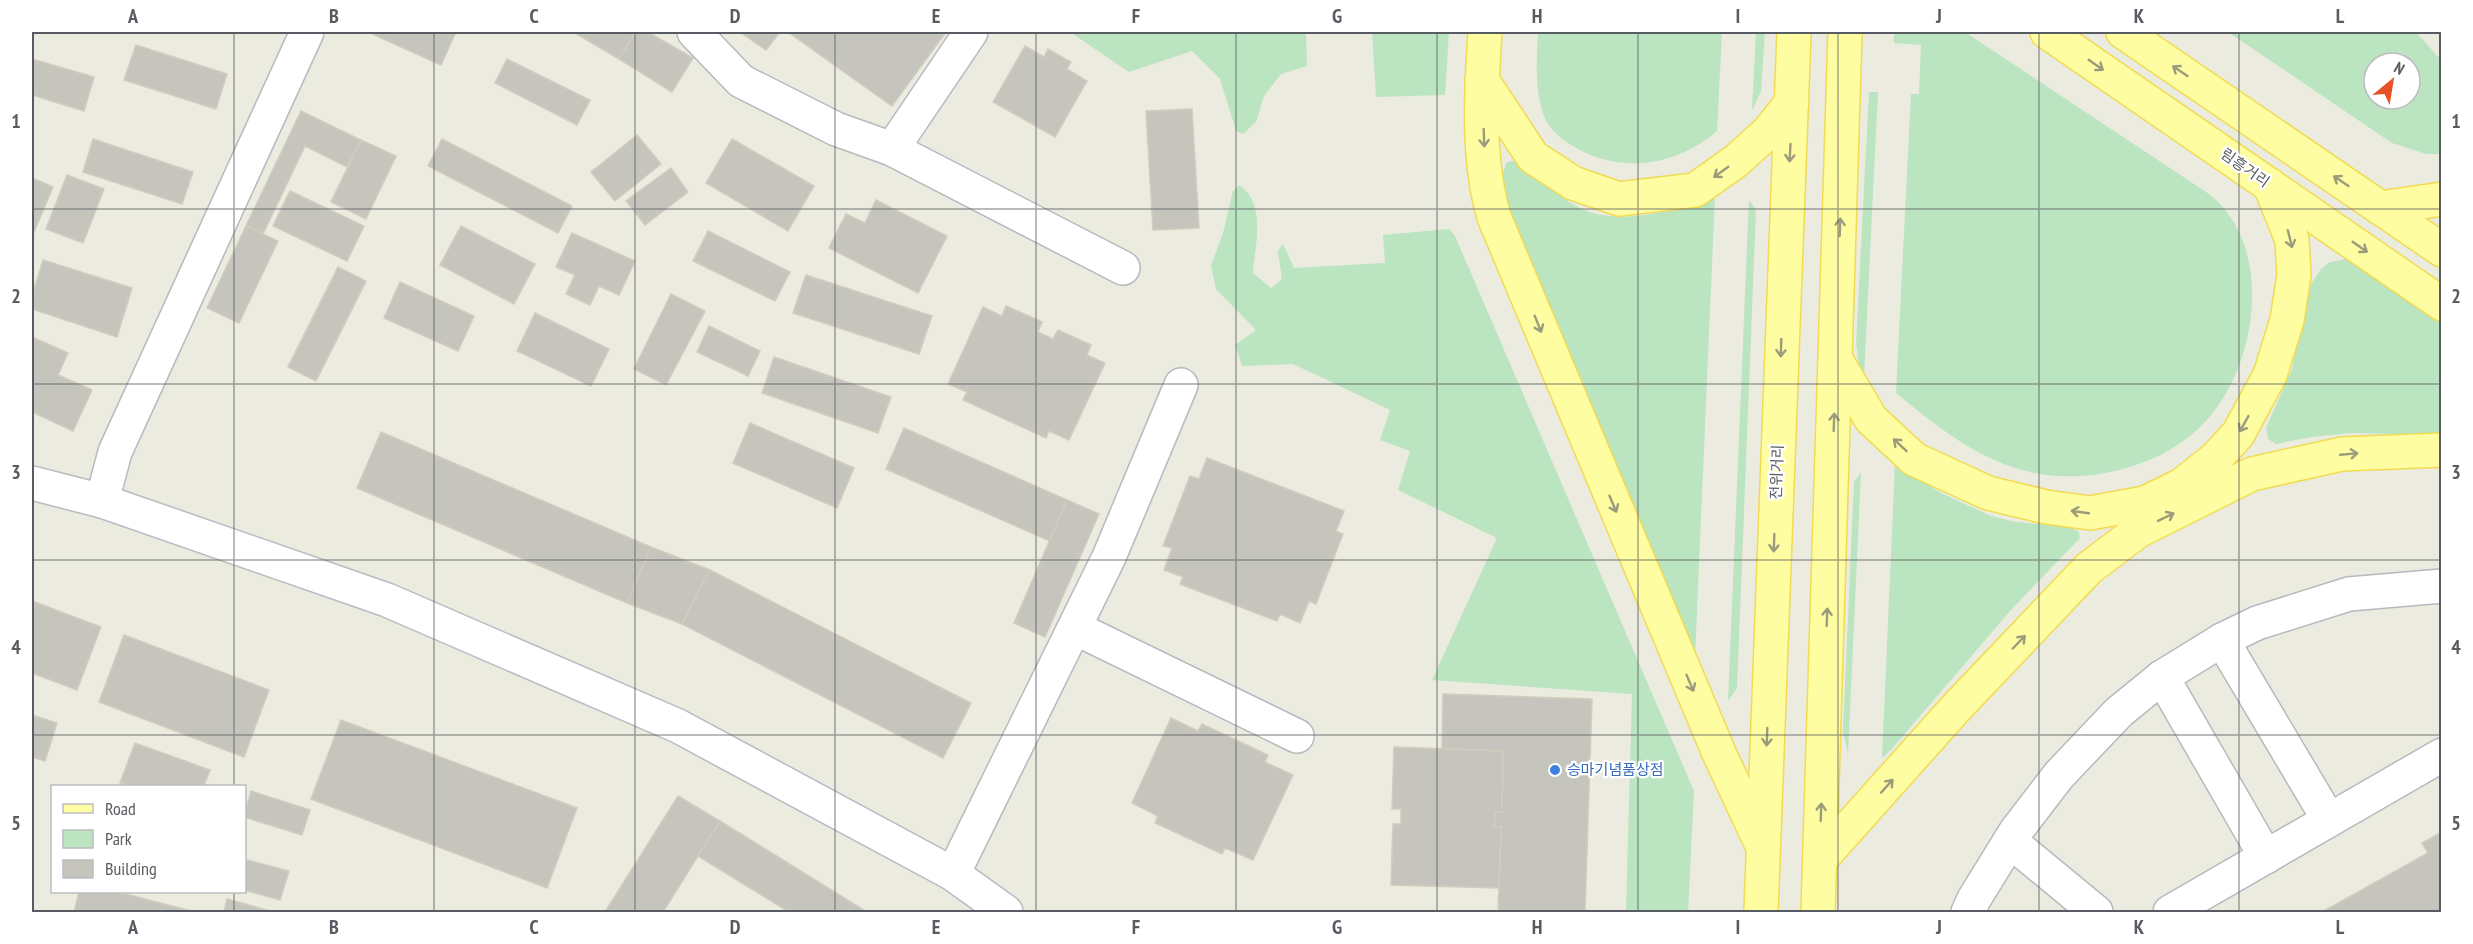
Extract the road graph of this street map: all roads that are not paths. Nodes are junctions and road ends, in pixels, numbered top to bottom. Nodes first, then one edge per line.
1 (307, 32) edge
2 (694, 32) edge
3 (971, 32) edge
4 (1485, 32) edge
5 (1794, 32) edge
6 (1845, 32) edge
7 (2047, 32) edge
8 (2123, 32) edge
9 (1482, 80) junction
10 (1792, 102) junction
11 (892, 149) junction
12 (2270, 185) junction
13 (2442, 199) edge
14 (2380, 208) junction
15 (2442, 250) edge
16 (1123, 268) dead end
17 (2442, 304) edge
18 (1836, 360) junction
19 (1180, 385) dead end
20 (2442, 450) edge
21 (32, 483) edge
22 (102, 501) junction
23 (2442, 586) edge
24 (1075, 628) junction
25 (2222, 640) junction
26 (2162, 677) junction
27 (1297, 736) dead end
28 (2442, 755) edge
29 (2329, 820) junction
30 (2010, 841) junction
31 (1763, 847) junction
32 (2266, 857) junction
33 (1820, 860) junction
34 (953, 874) junction
35 (1006, 912) edge
36 (1761, 912) edge
37 (1818, 912) edge
38 (1968, 912) edge
39 (2096, 912) edge
40 (2170, 912) edge

1 - 22 street
2 - 11 street
3 - 11 street
4 - 9 main road
5 - 10 main road, 전위거리
18 -> 6 main road
7 -> 12 main road, 림흥거리
14 -> 8 main road
10 -> 9 main road
9 -> 31 main road
10 -> 31 main road, 전위거리
11 - 16 street
12 -> 17 main road, 림흥거리
12 -> 18 main road
13 - 14 main road
14 - 15 main road
33 -> 18 main road
19 - 24 street
33 -> 20 main road
21 - 22 street
22 - 34 street
23 - 25 street
24 - 27 street
24 - 34 street
25 - 26 street
25 - 29 street
26 - 30 street
26 - 32 street
28 - 29 street
29 - 32 street
30 - 38 street
30 - 39 street
31 - 36 main road, 전위거리
32 - 40 street
33 - 37 main road
34 - 35 street

